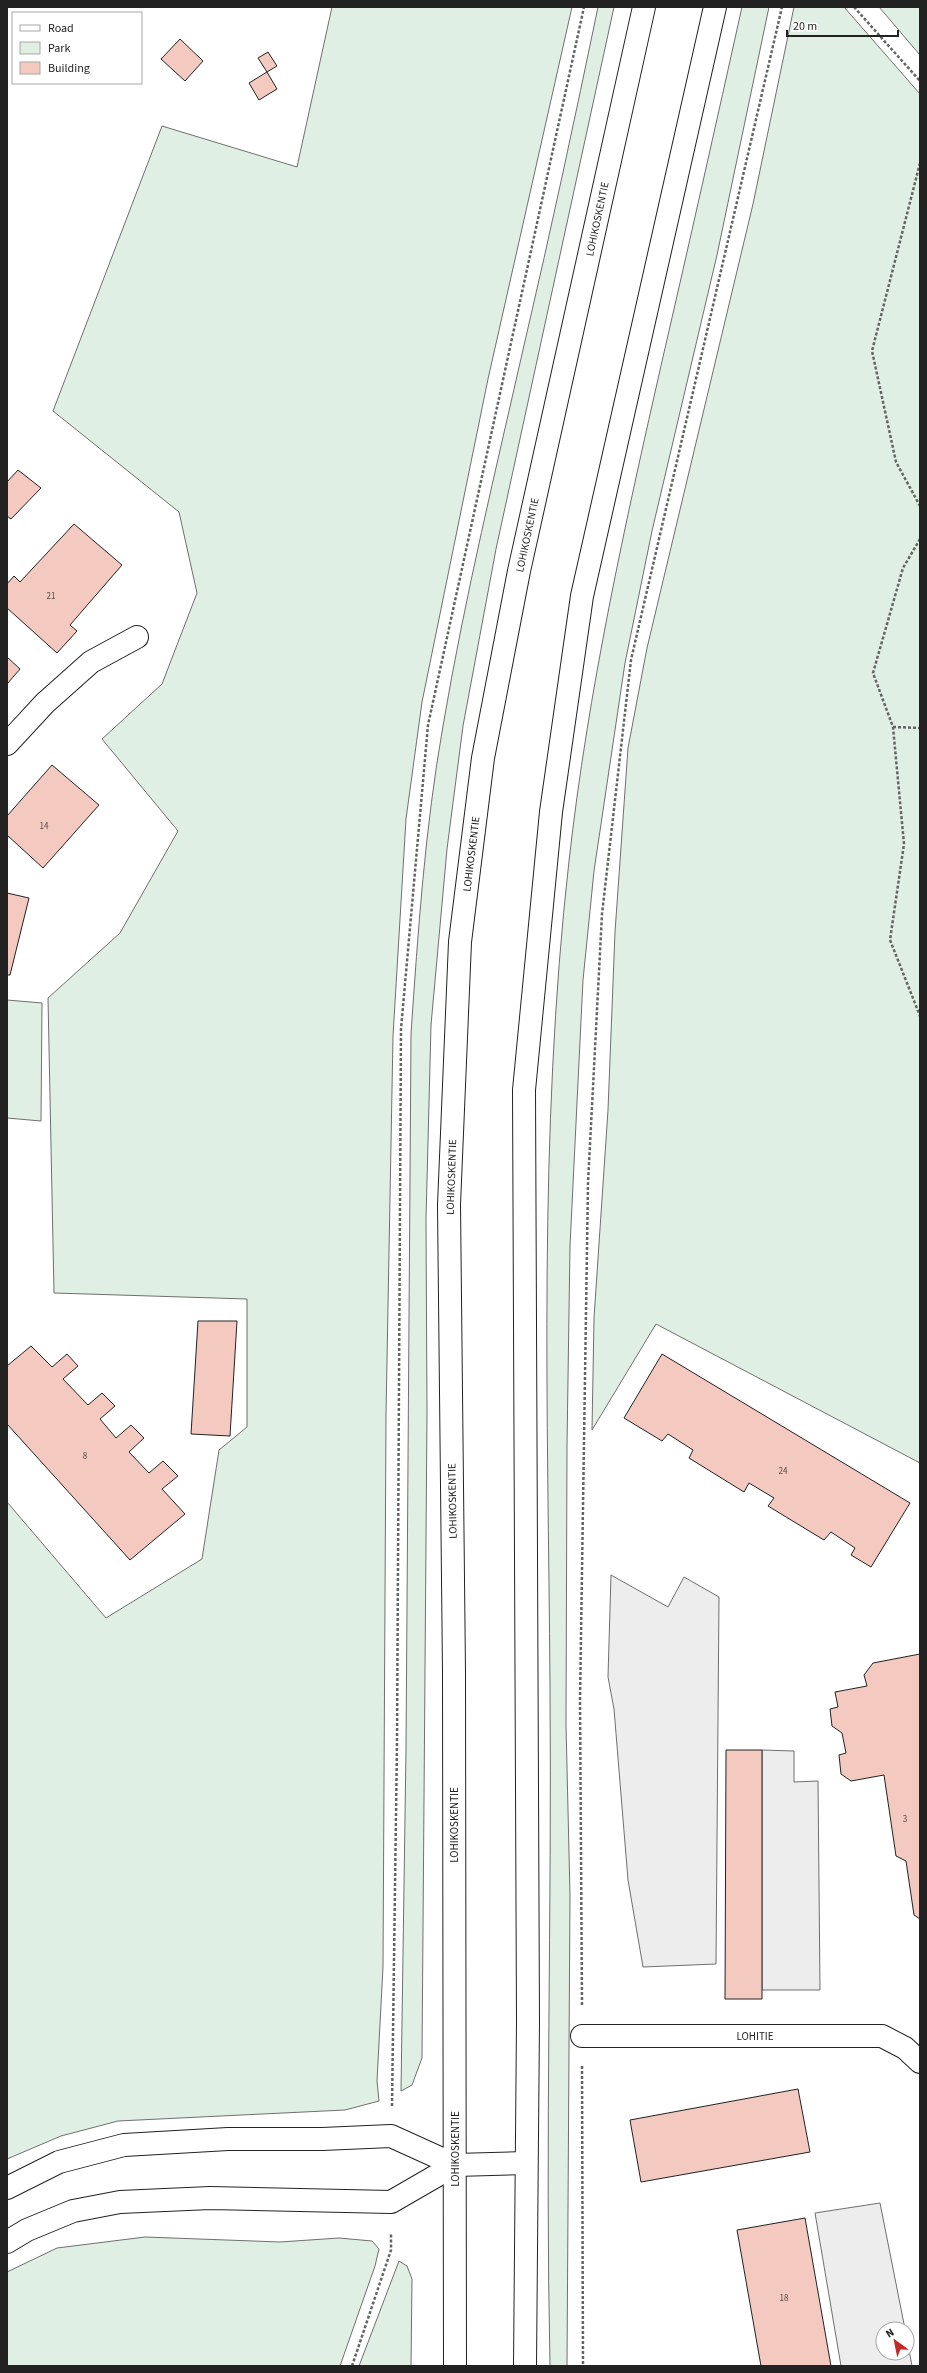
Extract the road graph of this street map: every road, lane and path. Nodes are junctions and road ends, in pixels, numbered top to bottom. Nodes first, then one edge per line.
1 (644, 7) edge
2 (715, 7) edge
3 (782, 7) edge
4 (854, 7) edge
5 (920, 81) edge
6 (920, 163) edge
7 (920, 506) edge
8 (920, 539) edge
9 (137, 638) dead end
10 (893, 727) junction
11 (920, 728) edge
12 (7, 744) edge
13 (920, 1016) edge
14 (582, 2045) junction
15 (920, 2062) edge
16 (526, 2163) junction
17 (455, 2165) junction
18 (7, 2188) edge
19 (7, 2242) edge
20 (455, 2366) edge
21 (525, 2366) edge
22 (583, 2366) edge

1 - 17 main road, LOHIKOSKENTIE
2 - 16 main road
3 - 14 path
4 - 5 path
6 - 7 path
8 - 10 path
9 - 12 main road
10 - 11 path
10 - 13 path
14 - 15 main road, LOHITIE
14 - 22 path
16 - 17 main road
16 - 21 main road
17 - 18 main road
17 - 19 main road
17 - 20 main road, LOHIKOSKENTIE

